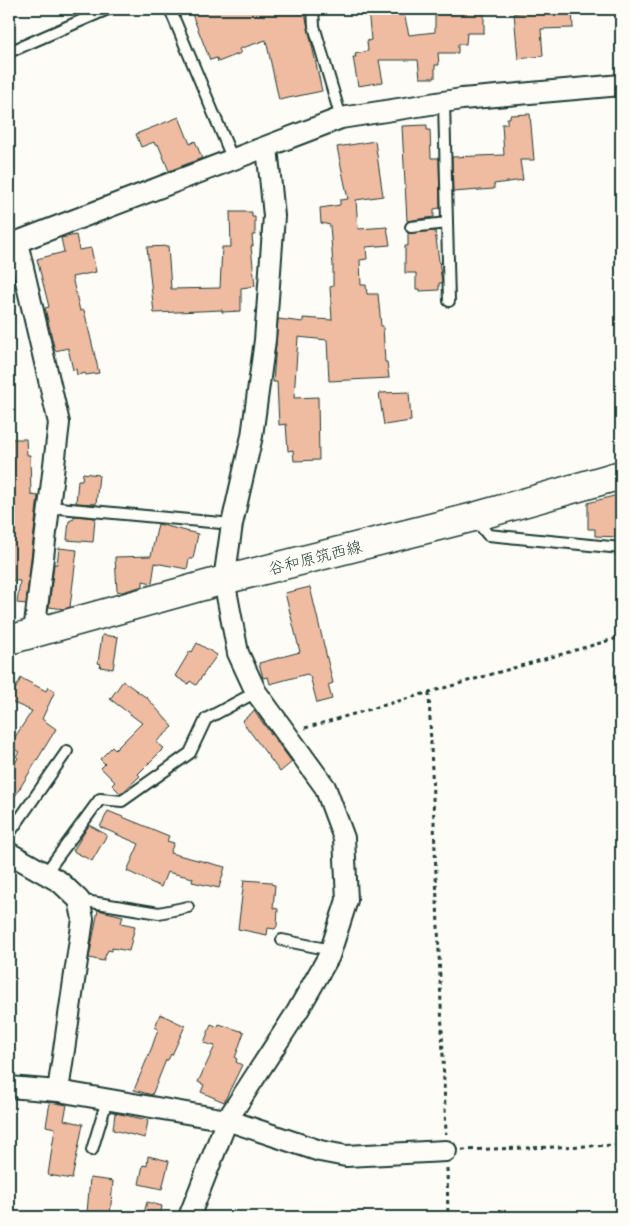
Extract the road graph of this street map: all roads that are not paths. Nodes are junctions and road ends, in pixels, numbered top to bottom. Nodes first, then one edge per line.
1 (108, 9) edge
2 (170, 9) edge
3 (313, 9) edge
4 (9, 52) edge
5 (621, 85) edge
6 (444, 102) junction
7 (341, 118) junction
8 (267, 147) junction
9 (233, 160) junction
10 (447, 223) junction
11 (411, 227) dead end
12 (13, 243) edge
13 (449, 301) dead end
14 (621, 475) edge
15 (49, 508) junction
16 (474, 517) junction
17 (232, 524) junction
18 (621, 548) edge
19 (224, 580) junction
20 (21, 637) edge
21 (256, 692) junction
22 (67, 751) dead end
23 (9, 834) edge
24 (9, 853) edge
25 (45, 874) junction
26 (79, 900) junction
27 (188, 907) dead end
28 (282, 940) dead end
29 (331, 950) junction
30 (9, 1088) edge
31 (58, 1091) junction
32 (107, 1100) junction
33 (227, 1120) junction
34 (92, 1150) dead end
35 (446, 1151) road end
36 (189, 1217) edge

1 - 4 lane
2 - 9 lane
3 - 7 lane
5 - 6 street
6 - 7 street
6 - 10 lane
7 - 8 street
8 - 9 street
8 - 17 street
9 - 12 street
10 - 11 lane
10 - 13 lane
12 - 15 street
14 - 16 main road, 谷和原筑西線
15 - 17 lane
15 - 20 street
16 - 18 lane
16 - 19 main road, 谷和原筑西線
17 - 19 street
19 - 20 main road, 谷和原筑西線
19 - 21 street
21 - 25 lane
21 - 29 street
22 - 23 lane
24 - 25 street
25 - 26 street
26 - 27 lane
26 - 31 street
28 - 29 lane
29 - 33 street
30 - 31 street
31 - 32 street
32 - 33 street
32 - 34 lane
33 - 35 street
33 - 36 street

